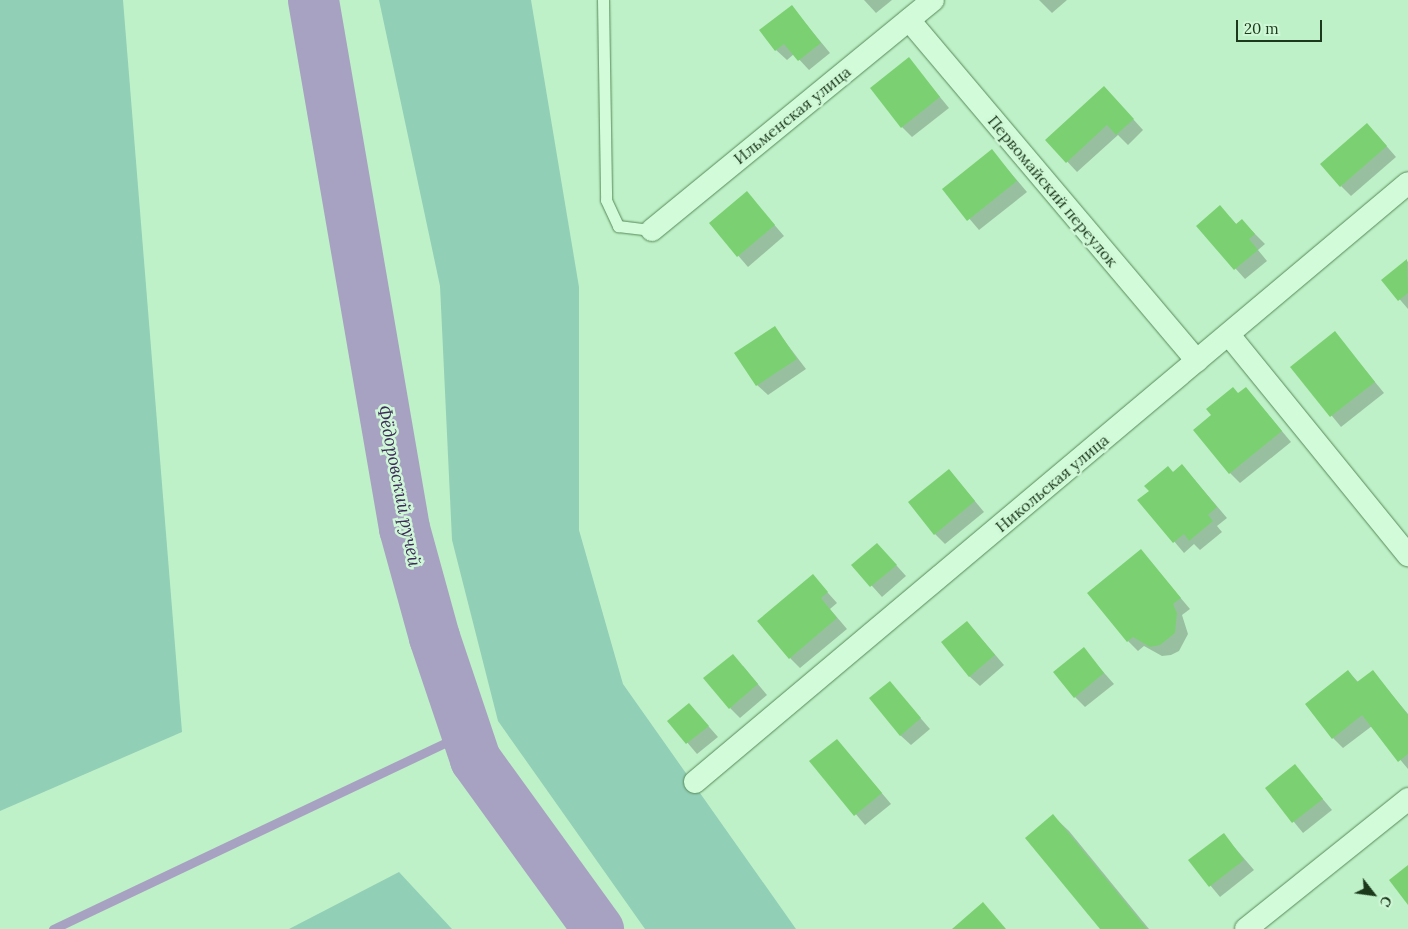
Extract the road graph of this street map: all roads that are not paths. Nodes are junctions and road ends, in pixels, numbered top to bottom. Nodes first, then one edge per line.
1 (603, 0) edge
2 (933, 0) edge
3 (909, 20) junction
4 (1408, 183) edge
5 (652, 230) joint
6 (1228, 335) junction
7 (1197, 361) junction
8 (1408, 554) edge
9 (695, 782) dead end
10 (1408, 799) edge
11 (1246, 929) edge

1 - 5 lane
2 - 3 street, Ильменская улица
3 - 5 street, Ильменская улица
3 - 7 street, Первомайский переулок
4 - 6 street, Никольская улица
6 - 7 street, Никольская улица
6 - 8 street
7 - 9 street, Никольская улица
10 - 11 street

